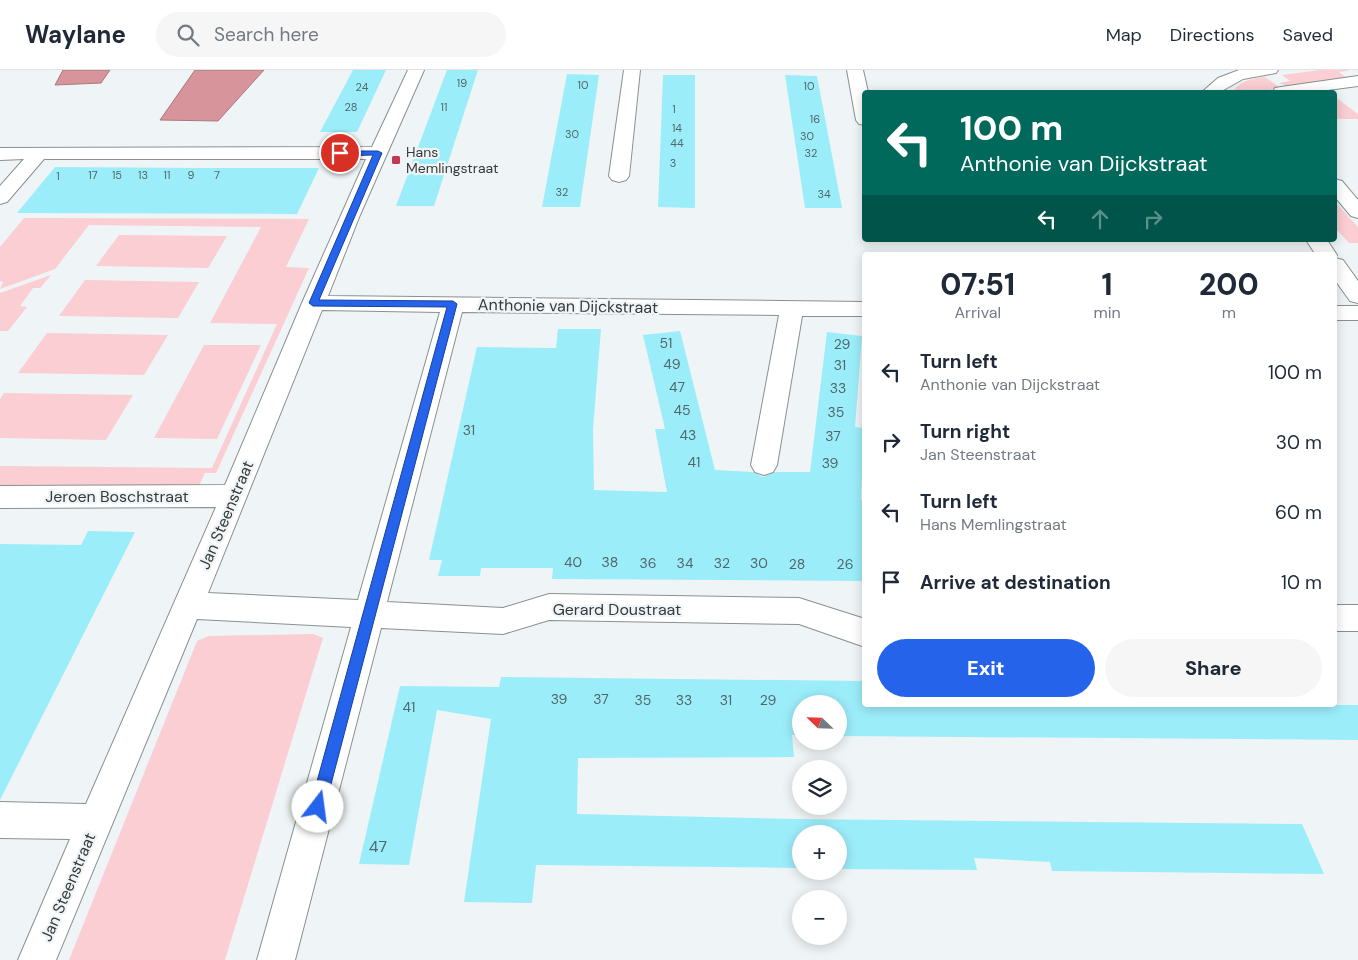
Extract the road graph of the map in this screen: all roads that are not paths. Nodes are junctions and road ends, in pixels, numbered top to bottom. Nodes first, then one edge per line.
1 (416, 70) edge
2 (632, 70) edge
3 (855, 70) edge
4 (1207, 70) edge
5 (1270, 70) edge
6 (1224, 80) junction
7 (1358, 81) edge
8 (1212, 90) edge
9 (1295, 90) edge
10 (862, 105) edge
11 (378, 153) junction
12 (0, 154) edge
13 (38, 155) junction
14 (618, 176) dead end
15 (1343, 192) edge
16 (0, 198) edge
17 (1358, 212) edge
18 (1337, 268) edge
19 (1358, 296) edge
20 (313, 303) junction
21 (453, 304) junction
22 (792, 308) junction
23 (862, 309) edge
24 (1337, 313) edge
25 (1358, 313) edge
26 (764, 465) dead end
27 (0, 496) edge
28 (234, 496) junction
29 (188, 605) junction
30 (369, 614) junction
31 (1337, 618) edge
32 (1358, 618) edge
33 (862, 632) edge
34 (0, 820) edge
35 (95, 822) junction
36 (37, 960) edge
37 (276, 960) edge

1 - 11 street, Jan Steenstraat
2 - 14 street
3 - 10 street
4 - 6 street
5 - 6 street
6 - 8 street
7 - 9 street
11 - 13 street
11 - 20 street, Jan Steenstraat
12 - 13 street
13 - 16 street
15 - 17 street
18 - 19 street
20 - 21 street, Anthonie van Dijckstraat
20 - 28 street, Jan Steenstraat
21 - 22 street, Anthonie van Dijckstraat
21 - 30 street
22 - 23 street, Anthonie van Dijckstraat
22 - 26 street
24 - 25 street
27 - 28 street, Jeroen Boschstraat
28 - 29 street, Jan Steenstraat
29 - 30 street, Gerard Doustraat
29 - 35 street, Jan Steenstraat
30 - 33 street, Gerard Doustraat
30 - 37 street
31 - 32 street
34 - 35 street
35 - 36 street, Jan Steenstraat

